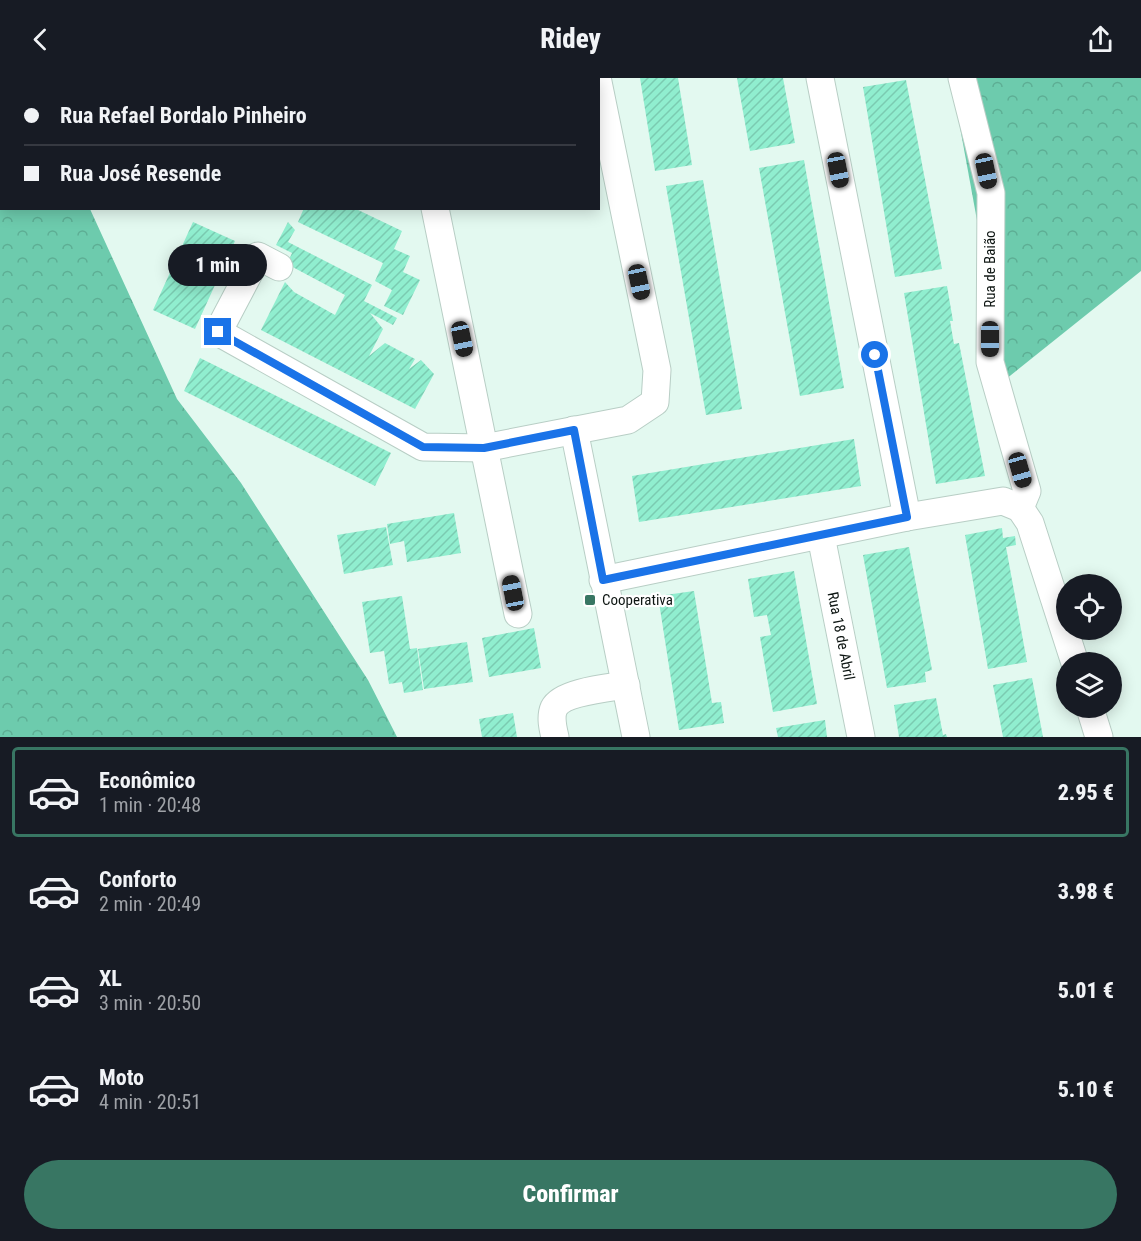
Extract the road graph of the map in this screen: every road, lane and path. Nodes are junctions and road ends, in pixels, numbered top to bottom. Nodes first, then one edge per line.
1 (820, 78) edge
2 (962, 78) edge
3 (600, 90) edge
4 (435, 210) edge
5 (279, 267) dead end
6 (574, 430) junction
7 (484, 448) junction
8 (1020, 508) junction
9 (907, 517) junction
10 (821, 536) junction
11 (603, 580) junction
12 (518, 614) dead end
13 (1071, 652) edge
14 (626, 685) junction
15 (1093, 718) edge
16 (555, 737) edge
17 (636, 737) edge
18 (861, 737) edge
19 (1099, 737) edge

1 - 9 street
2 - 8 street, Rua de Baião
3 - 6 street
4 - 7 street
5 - 7 street
6 - 7 street
6 - 11 street
7 - 12 street
8 - 9 street
8 - 13 street
9 - 10 street
10 - 11 street
10 - 18 street, Rua 18 de Abril
11 - 14 street
14 - 16 street
14 - 17 street
15 - 19 street

